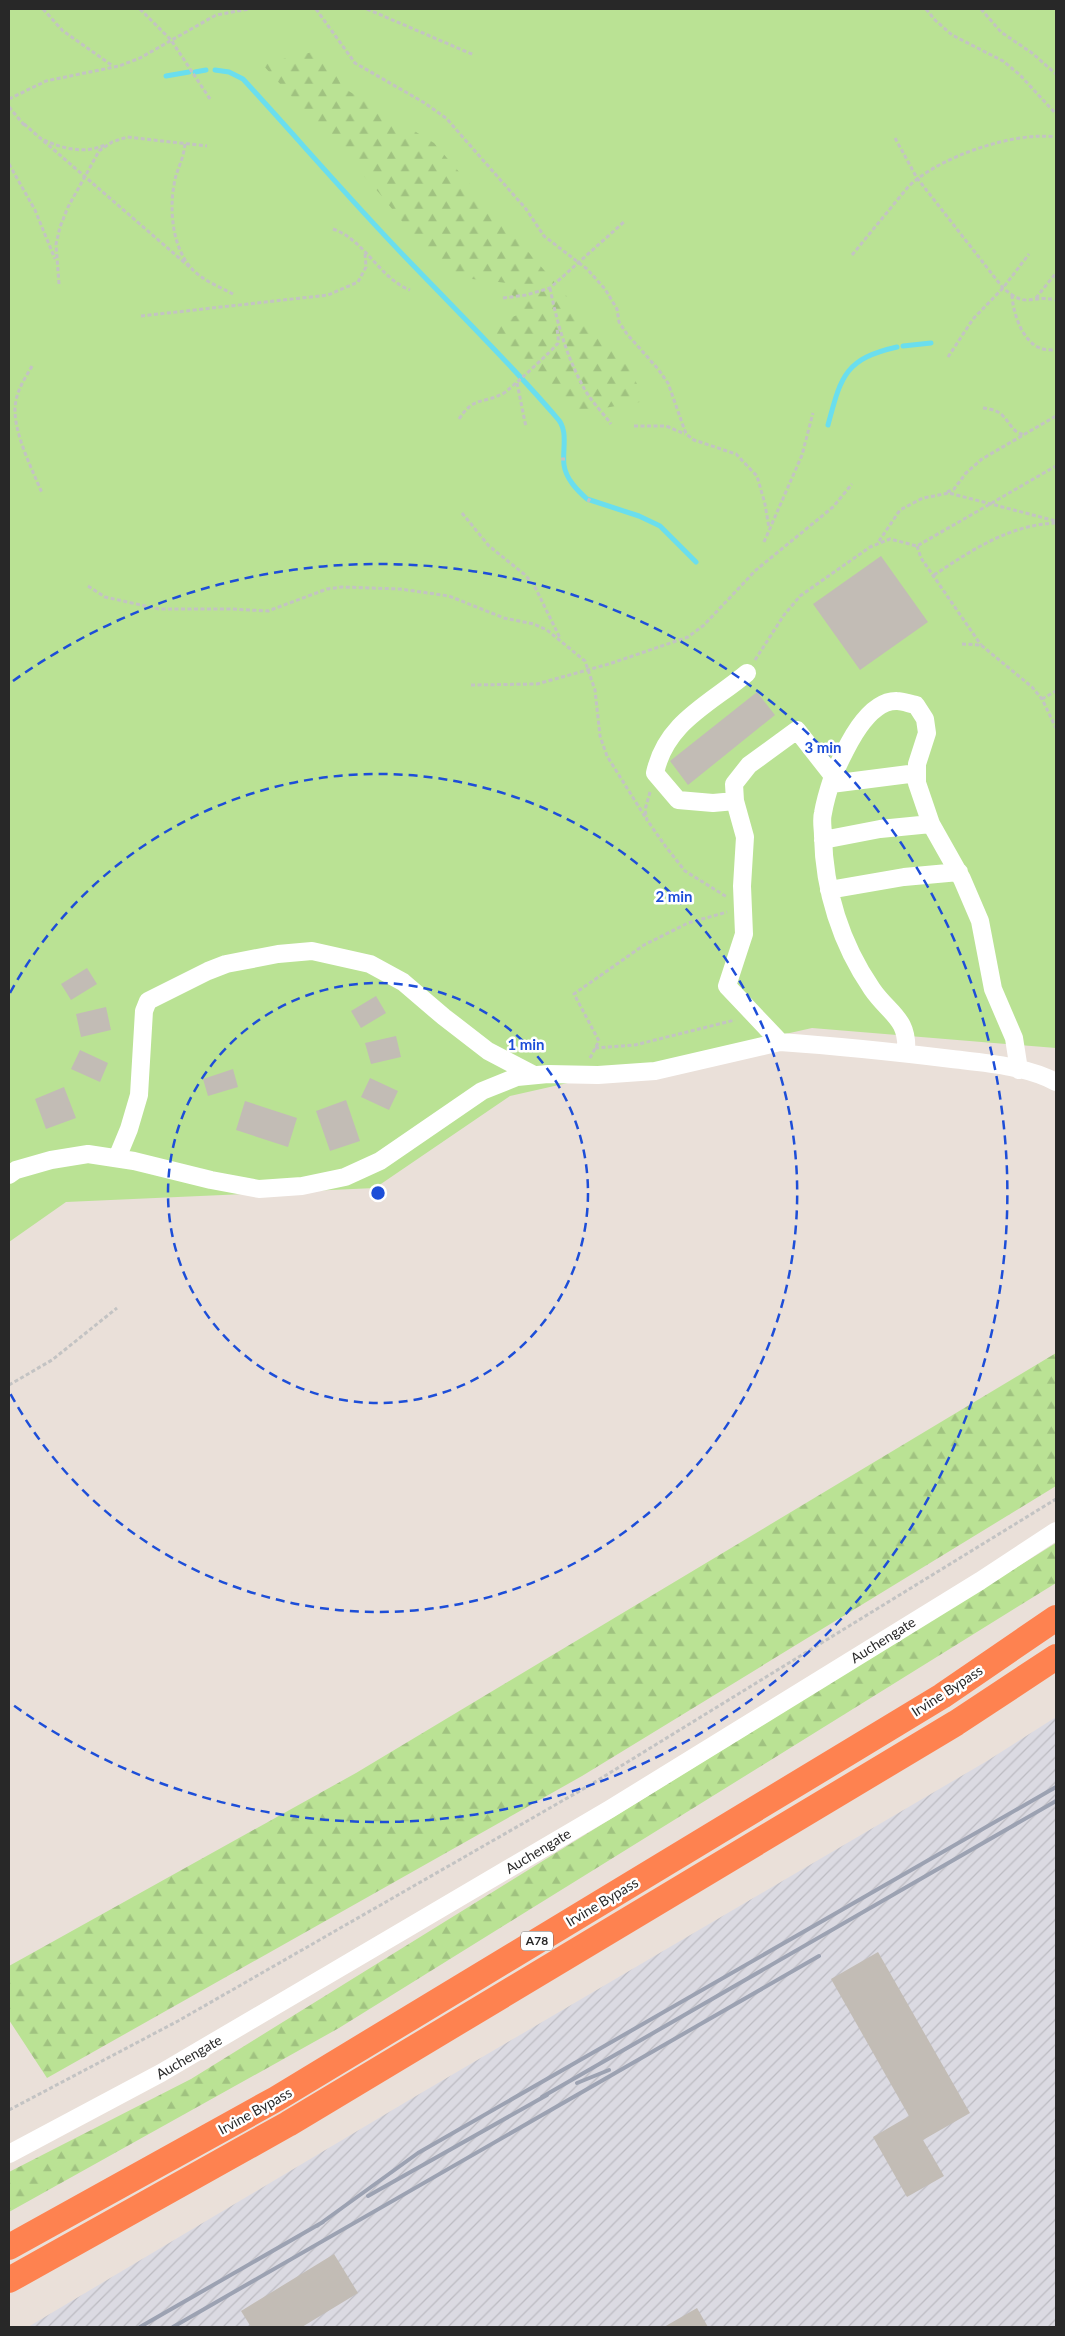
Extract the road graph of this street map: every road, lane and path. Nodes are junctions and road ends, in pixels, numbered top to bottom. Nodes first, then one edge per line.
1 (43, 9) edge
2 (140, 9) edge
3 (250, 9) edge
4 (316, 9) edge
5 (367, 9) edge
6 (926, 9) edge
7 (981, 9) edge
8 (171, 40) junction
9 (474, 55) dead end
10 (114, 67) junction
11 (1056, 74) edge
12 (210, 99) dead end
13 (9, 100) edge
14 (9, 107) edge
15 (1056, 114) edge
16 (24, 124) junction
17 (1056, 137) edge
18 (895, 138) dead end
19 (112, 142) junction
20 (185, 144) junction
21 (207, 146) dead end
22 (9, 164) edge
23 (83, 176) junction
24 (917, 178) junction
25 (625, 221) dead end
26 (333, 229) dead end
27 (365, 253) junction
28 (1029, 254) dead end
29 (852, 255) dead end
30 (579, 263) junction
31 (193, 270) junction
32 (1056, 273) edge
33 (550, 288) junction
34 (1003, 288) junction
35 (410, 290) dead end
36 (233, 294) dead end
37 (1012, 295) junction
38 (503, 298) dead end
39 (1036, 299) junction
40 (1056, 300) edge
41 (141, 316) dead end
42 (557, 324) junction
43 (1056, 350) edge
44 (948, 357) dead end
45 (32, 366) dead end
46 (517, 383) junction
47 (983, 408) dead end
48 (812, 413) dead end
49 (1056, 416) edge
50 (459, 419) dead end
51 (611, 424) dead end
52 (634, 426) dead end
53 (526, 427) dead end
54 (686, 434) junction
55 (1026, 435) junction
56 (566, 459) dead end
57 (561, 460) dead end
58 (1056, 466) edge
59 (852, 484) dead end
60 (42, 493) dead end
61 (945, 494) junction
62 (993, 504) junction
63 (462, 513) dead end
64 (1056, 522) edge
65 (769, 528) junction
66 (879, 541) junction
67 (764, 542) dead end
68 (916, 546) junction
69 (934, 575) junction
70 (88, 586) dead end
71 (562, 641) junction
72 (962, 644) dead end
73 (981, 645) junction
74 (589, 669) junction
75 (747, 673) joint
76 (471, 685) dead end
77 (1056, 691) edge
78 (1042, 700) junction
79 (1056, 728) edge
80 (656, 773) junction
81 (917, 773) junction
82 (832, 780) junction
83 (735, 800) junction
84 (647, 820) junction
85 (931, 824) junction
86 (823, 840) junction
87 (959, 872) junction
88 (829, 890) junction
89 (744, 908) junction
90 (758, 1018) junction
91 (780, 1042) junction
92 (595, 1048) junction
93 (906, 1053) junction
94 (1019, 1070) junction
95 (582, 1074) junction
96 (534, 1075) junction
97 (1056, 1082) edge
98 (116, 1158) junction
99 (9, 1175) edge
100 (117, 1308) dead end
101 (9, 1386) edge
102 (1056, 1499) edge
103 (1056, 1531) edge
104 (1056, 1618) edge
105 (1056, 1657) edge
106 (9, 2110) edge
107 (9, 2154) edge
108 (9, 2248) edge
109 (9, 2280) edge

1 - 10 path
2 - 8 path
3 - 8 path
4 - 30 path
5 - 9 path
6 - 15 path
7 - 11 path
8 - 10 path
8 - 12 path
10 - 13 path
14 - 16 path
16 - 19 path
16 - 23 path
17 - 24 path
18 - 24 path
19 - 20 path
19 - 23 path
20 - 21 path
20 - 31 path
22 - 23 path
23 - 31 path
24 - 29 path
24 - 34 path
25 - 30 path
26 - 27 path
27 - 35 path
27 - 41 path
28 - 34 path
30 - 33 path
30 - 54 path
31 - 36 path
32 - 39 path
33 - 38 path
33 - 42 path
34 - 37 path
34 - 44 path
37 - 39 path
37 - 43 path
39 - 40 path
42 - 46 path
42 - 51 path
45 - 60 path
46 - 50 path
46 - 53 path
47 - 55 path
48 - 65 path
49 - 55 path
52 - 54 path
54 - 65 path
55 - 61 path
56 - 57 path
58 - 62 path
59 - 74 path
61 - 62 path
61 - 66 path
62 - 64 path
62 - 68 path
63 - 71 path
64 - 69 path
65 - 67 path
66 - 68 path
66 - 75 path
68 - 69 path
69 - 73 path
70 - 71 path
71 - 74 path
72 - 73 path
73 - 78 path
74 - 76 path
74 - 84 path
75 - 80 street
77 - 78 path
78 - 79 path
80 - 83 street
80 - 84 path
81 - 82 street
81 - 82 street
81 - 85 street
82 - 83 street
82 - 86 street
83 - 89 street
84 - 89 path
85 - 86 street
85 - 87 street
86 - 88 street
87 - 88 street
87 - 94 street
88 - 93 street
89 - 90 street
89 - 92 path
90 - 91 street
90 - 92 path
91 - 93 street
91 - 95 street
92 - 95 path
93 - 94 street
94 - 97 street
95 - 96 street
96 - 98 street
96 - 98 street
98 - 99 street
100 - 101 path
102 - 106 path
103 - 107 street, Auchengate
104 - 108 highway, Irvine Bypass / A78
105 - 109 highway, Irvine Bypass / A78

